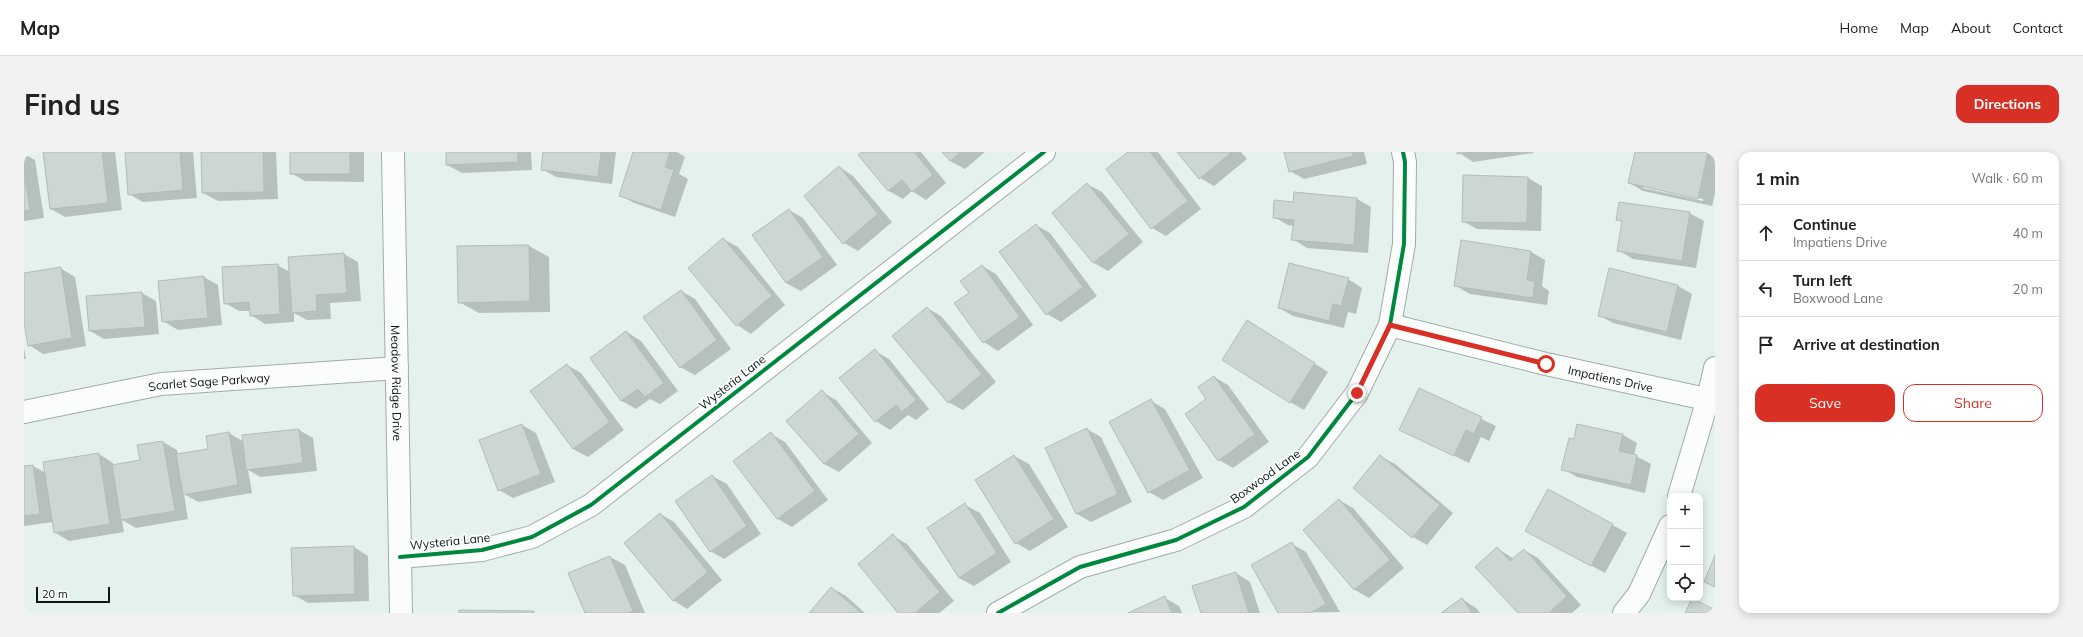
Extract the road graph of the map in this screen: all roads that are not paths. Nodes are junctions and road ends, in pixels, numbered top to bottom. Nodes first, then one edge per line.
1 (393, 152) edge
2 (1044, 152) edge
3 (1403, 152) edge
4 (1390, 325) junction
5 (397, 368) junction
6 (1715, 368) edge
7 (1712, 400) edge
8 (24, 412) edge
9 (1680, 493) edge
10 (1669, 529) edge
11 (400, 557) junction
12 (401, 613) edge
13 (998, 613) edge
14 (1624, 613) edge

1 - 5 street, Meadow Ridge Drive
2 - 11 street, Wysteria Lane
3 - 4 street, Boxwood Lane
4 - 7 street, Impatiens Drive
4 - 13 street, Boxwood Lane
5 - 8 street, Scarlet Sage Parkway
5 - 11 street, Meadow Ridge Drive
6 - 7 street
7 - 9 street
10 - 14 street
11 - 12 street, Meadow Ridge Drive

